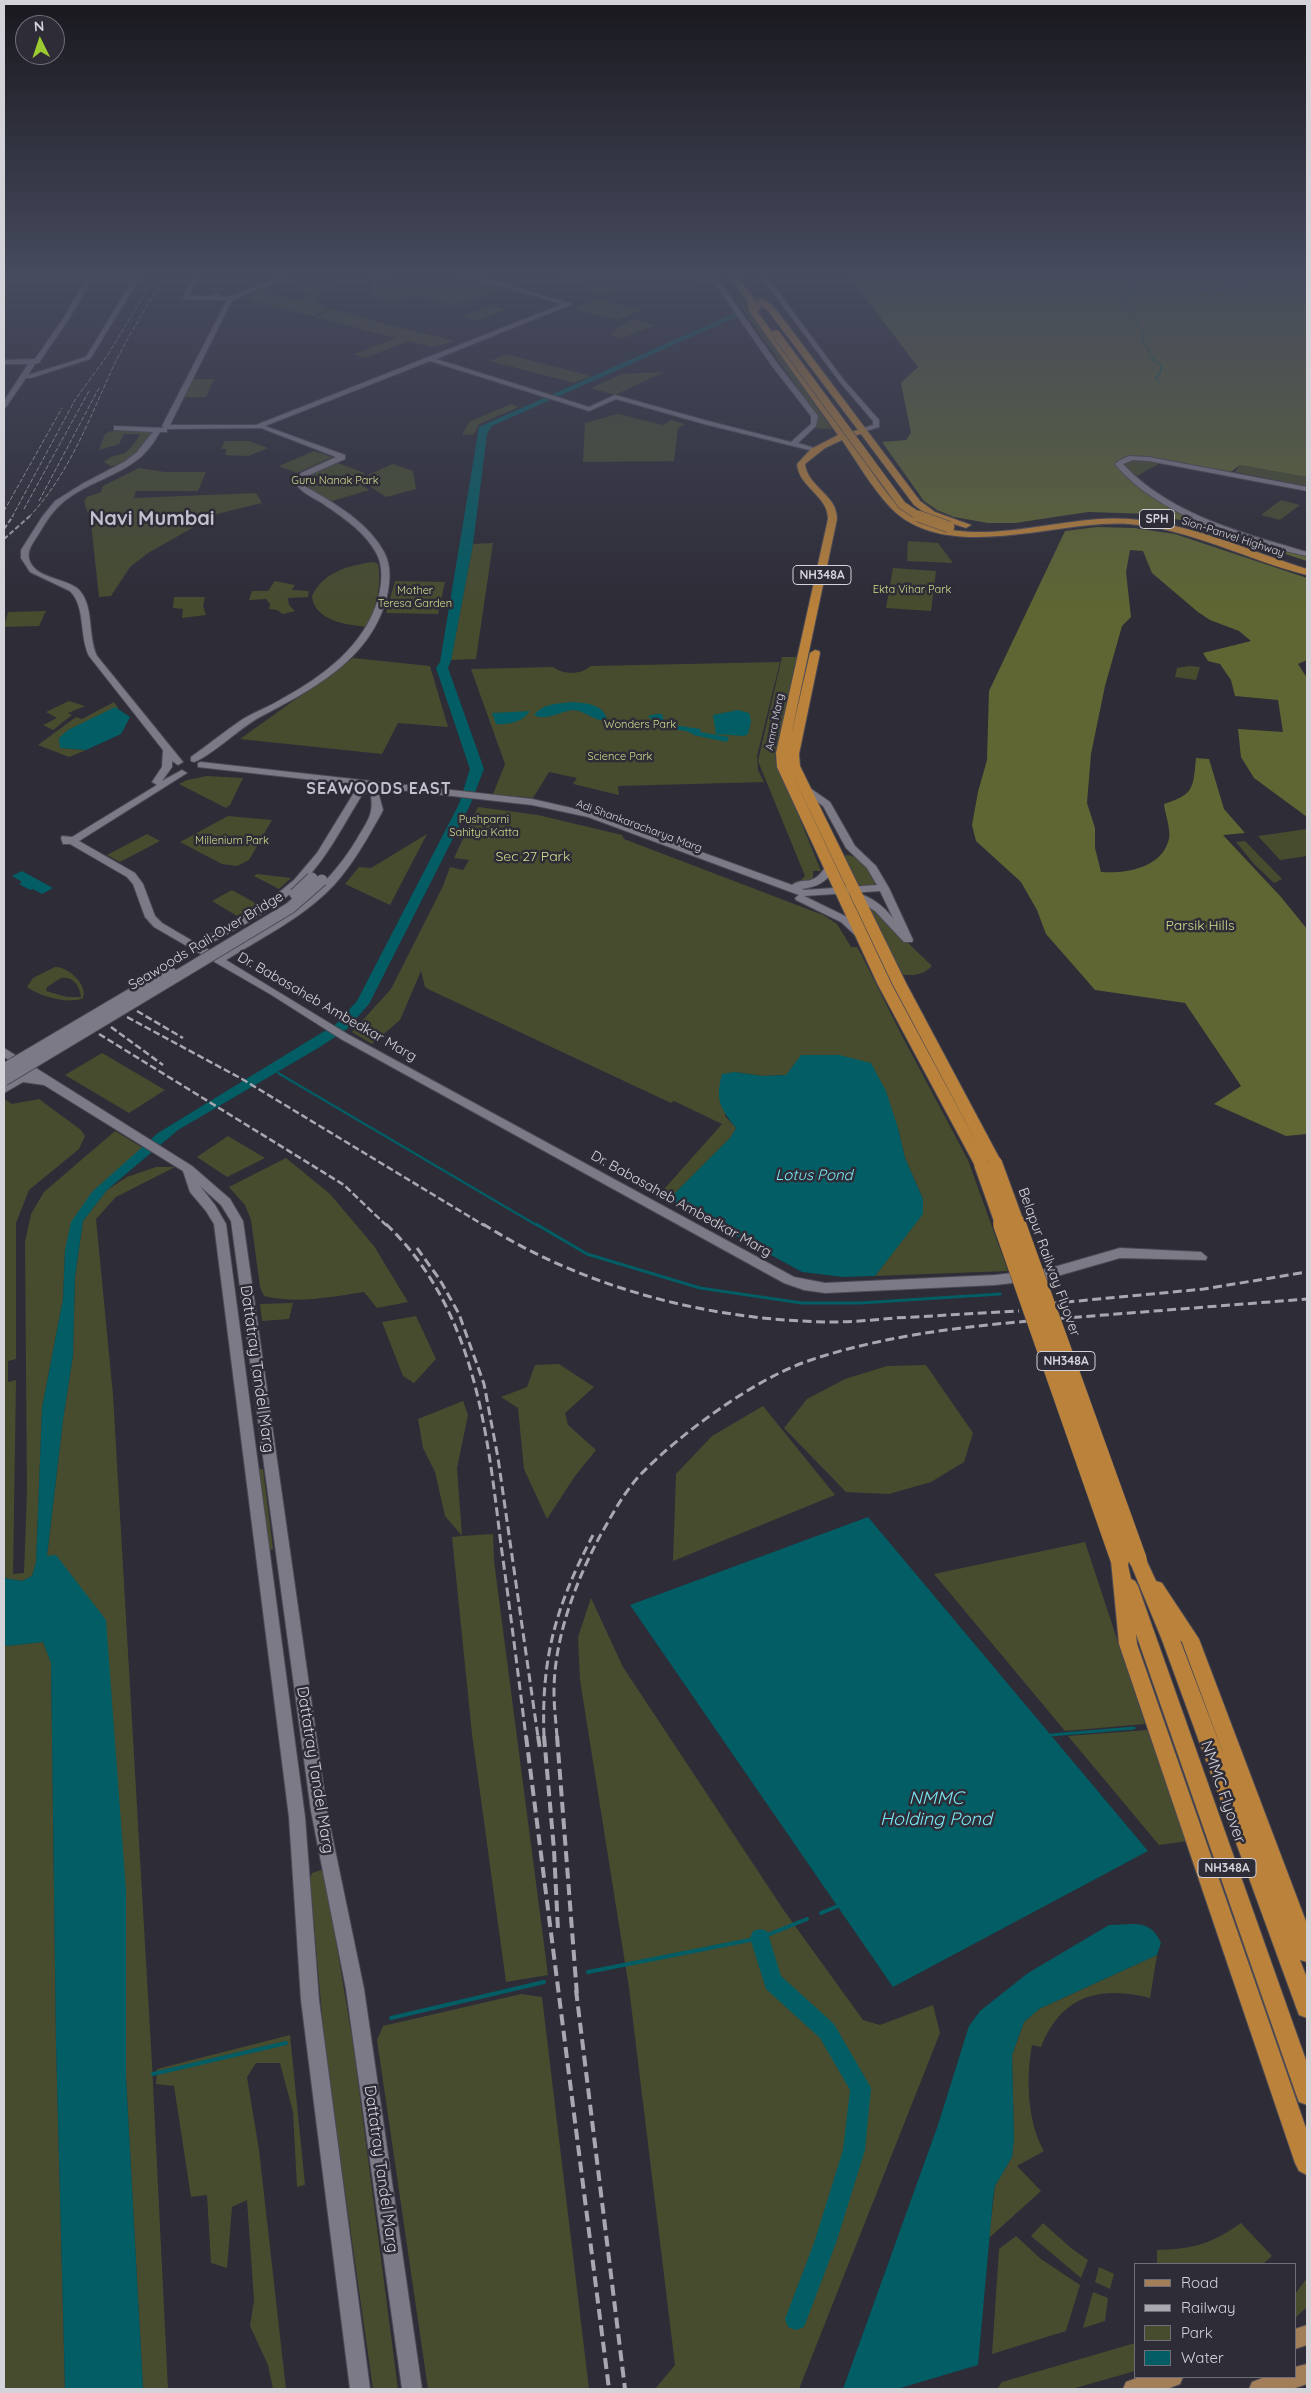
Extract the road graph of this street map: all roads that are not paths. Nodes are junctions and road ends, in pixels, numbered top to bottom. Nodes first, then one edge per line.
1 (18, 387) edge
2 (23, 387) edge
3 (181, 387) edge
4 (184, 387) edge
5 (365, 387) edge
6 (517, 387) edge
7 (792, 387) edge
8 (808, 387) edge
9 (818, 387) edge
10 (832, 387) edge
11 (847, 387) edge
12 (4, 406) edge
13 (4, 417) edge
14 (162, 428) junction
15 (260, 428) junction
16 (867, 432) junction
17 (843, 434) junction
18 (793, 444) junction
19 (823, 448) junction
20 (857, 455) junction
21 (1307, 489) edge
22 (1001, 531) junction
23 (1307, 554) edge
24 (1307, 565) edge
25 (1307, 572) edge
26 (86, 599) junction
27 (168, 750) junction
28 (190, 765) junction
29 (157, 782) junction
30 (804, 788) junction
31 (376, 789) junction
32 (477, 798) junction
33 (68, 840) junction
34 (830, 868) junction
35 (317, 879) junction
36 (782, 885) junction
37 (886, 891) junction
38 (850, 894) junction
39 (800, 898) junction
40 (863, 938) junction
41 (195, 948) junction
42 (217, 960) junction
43 (923, 1041) junction
44 (6, 1059) edge
45 (4, 1069) edge
46 (29, 1074) junction
47 (4, 1080) edge
48 (4, 1089) edge
49 (188, 1169) junction
50 (1201, 1257) dead end
51 (1129, 1560) junction
52 (1307, 1952) edge
53 (1307, 2007) edge
54 (1307, 2094) edge
55 (1307, 2163) edge
56 (1170, 2378) edge
57 (1294, 2378) edge
58 (360, 2389) edge
59 (412, 2389) edge
60 (1132, 2389) edge
61 (1259, 2389) edge

1 - 12 main road
2 - 13 main road
3 - 14 main road
4 - 14 main road
5 - 15 main road
6 - 18 main road
7 - 18 main road
8 - 17 highway
9 - 22 highway, SPH, bridge
10 - 16 highway
11 - 16 main road
14 - 15 main road
14 - 26 main road
15 - 28 main road
16 - 17 highway, Amra Marg / NH348A
16 - 22 highway
17 - 19 highway, Amra Marg / NH348A
17 - 20 highway
18 - 19 main road
19 - 20 highway
19 - 30 highway, Amra Marg / NH348A
19 - 34 highway, Amra Marg / NH348A
20 - 22 highway
21 - 23 main road
22 - 24 highway, Sion-Panvel Highway / SPH
22 - 25 highway, Sion-Panvel Highway / SPH
26 - 27 main road
26 - 28 main road
27 - 28 main road
27 - 29 main road
28 - 29 main road
28 - 31 main road, Adi Shankaracharya Marg
28 - 33 main road
29 - 33 main road
30 - 37 main road
30 - 38 highway, Amra Marg / NH348A
31 - 32 main road, Adi Shankaracharya Marg
31 - 35 main road, Seawoods Rail-Over Bridge
31 - 41 main road
31 - 42 main road
32 - 36 main road, Adi Shankaracharya Marg
32 - 39 main road, Adi Shankaracharya Marg
33 - 41 main road, Dr. Babasaheb Ambedkar Marg
34 - 36 main road
34 - 38 highway, Amra Marg / NH348A
35 - 45 main road, Seawoods Rail-Over Bridge, bridge
35 - 47 main road, Seawoods Rail-Over Bridge, bridge
36 - 38 main road, Adi Shankaracharya Marg
37 - 38 main road
37 - 38 main road
38 - 39 main road, Adi Shankaracharya Marg
38 - 40 highway, Amra Marg / NH348A
38 - 43 highway, Amra Marg / NH348A
39 - 40 main road
40 - 43 highway, Amra Marg / NH348A
41 - 42 main road, Dr. Babasaheb Ambedkar Marg
42 - 50 main road, Dr. Babasaheb Ambedkar Marg
43 - 51 highway, NH348A, bridge
44 - 46 main road
46 - 48 main road
46 - 49 main road, Dattatray Tandel Marg
49 - 58 main road, Dattatray Tandel Marg
49 - 59 main road, Dattatray Tandel Marg
51 - 52 highway
51 - 53 highway, NMMC Flyover / NH348A
51 - 54 highway, NMMC Flyover / NH348A
51 - 55 highway
56 - 60 main road
57 - 61 main road

